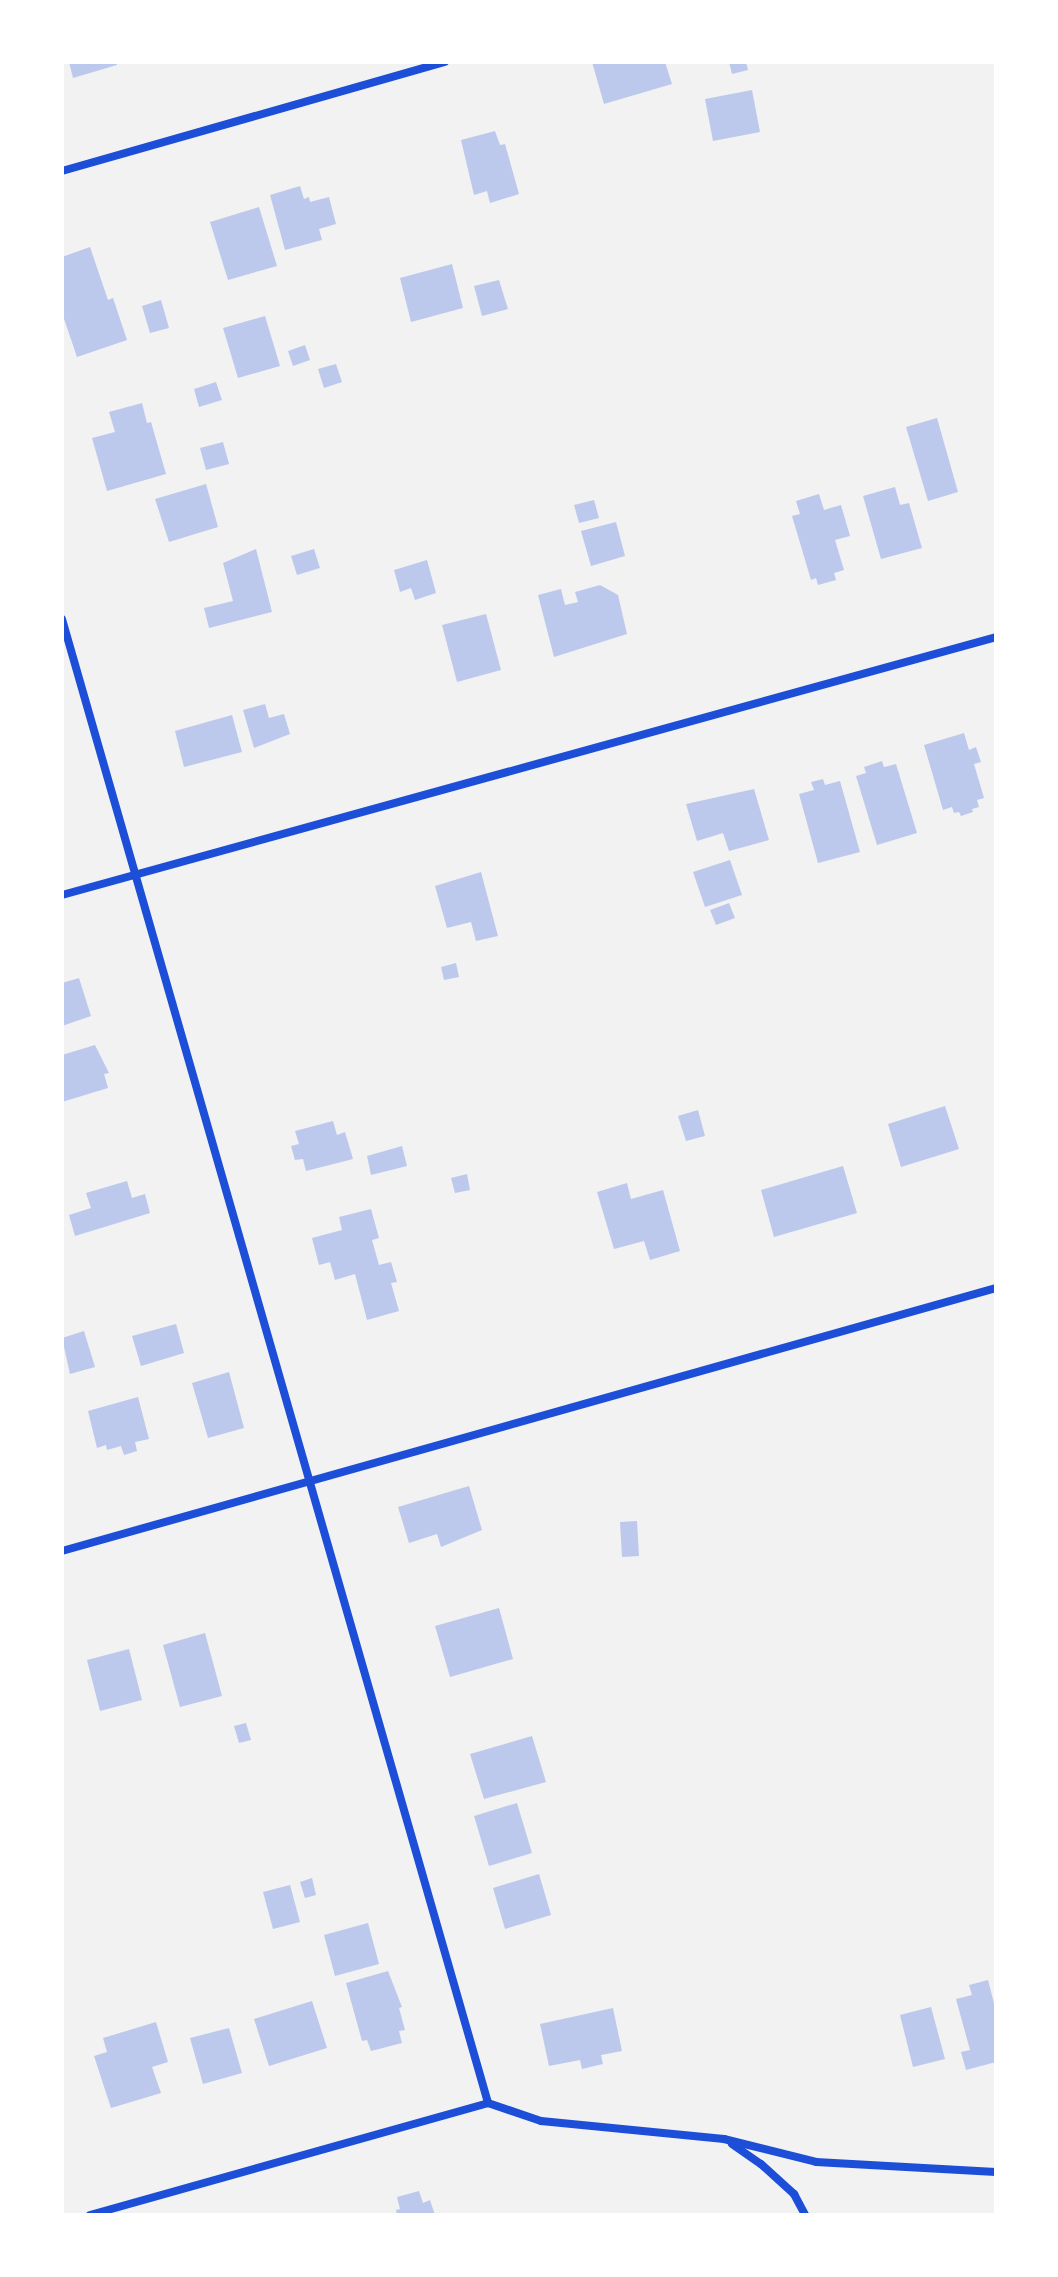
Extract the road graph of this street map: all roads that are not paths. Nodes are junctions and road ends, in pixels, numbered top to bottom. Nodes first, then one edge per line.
1 (445, 62) edge
2 (62, 171) edge
3 (62, 619) edge
4 (996, 637) edge
5 (135, 874) junction
6 (62, 895) edge
7 (996, 1288) edge
8 (312, 1482) junction
9 (62, 1551) edge
10 (488, 2103) junction
11 (724, 2139) junction
12 (996, 2172) edge
13 (90, 2215) edge
14 (805, 2215) edge

1 - 2 street
3 - 5 street
4 - 5 street
5 - 6 street
5 - 8 street
7 - 8 street
8 - 9 street
8 - 10 street
10 - 11 street
10 - 13 street
11 - 12 street
11 - 14 street

